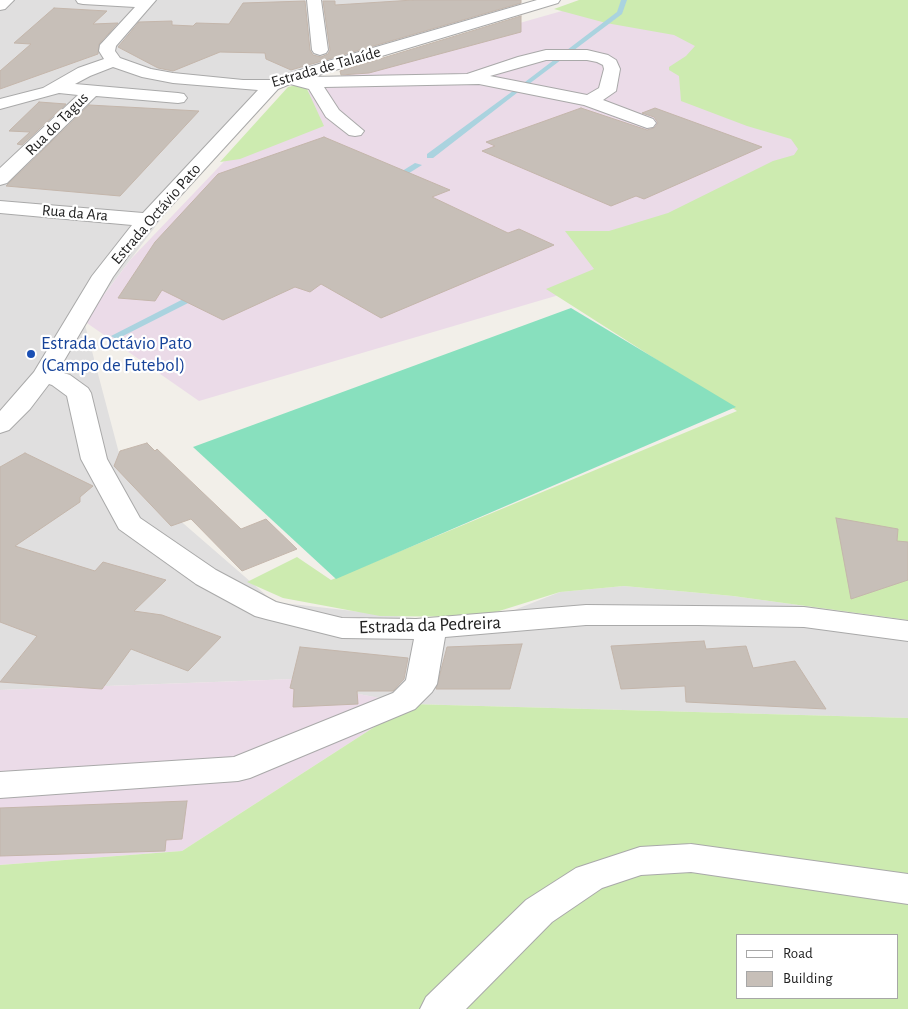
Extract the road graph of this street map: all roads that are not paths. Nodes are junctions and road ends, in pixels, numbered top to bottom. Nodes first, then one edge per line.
1 (7, 0) edge
2 (83, 0) edge
3 (314, 0) edge
4 (553, 0) edge
5 (148, 2) edge
6 (0, 6) edge
7 (320, 50) dead end
8 (114, 61) junction
9 (468, 78) junction
10 (308, 82) junction
11 (278, 83) junction
12 (58, 88) junction
13 (92, 91) junction
14 (178, 98) dead end
15 (589, 101) junction
16 (0, 104) edge
17 (647, 123) dead end
18 (355, 131) dead end
19 (0, 179) edge
20 (0, 207) edge
21 (149, 220) junction
22 (44, 375) junction
23 (0, 425) edge
24 (431, 628) junction
25 (908, 631) edge
26 (0, 785) edge
27 (908, 889) edge
28 (440, 1009) edge

1 - 6 street
2 - 5 street
3 - 7 street
4 - 11 street, Estrada de Talaíde
5 - 8 street
8 - 11 street, Estrada de Talaíde
8 - 12 street
9 - 10 street
9 - 15 street
9 - 15 street
10 - 11 street
10 - 18 street
11 - 21 street, Estrada Octávio Pato
12 - 13 street, Rua do Tagus
12 - 16 street
13 - 14 street
13 - 19 street, Rua do Tagus
15 - 17 street
20 - 21 street, Rua da Ara
21 - 22 street, Estrada Octávio Pato
22 - 23 street, Estrada Octávio Pato
22 - 24 street, Estrada da Pedreira
24 - 25 street, Estrada da Pedreira
24 - 26 street
27 - 28 street

